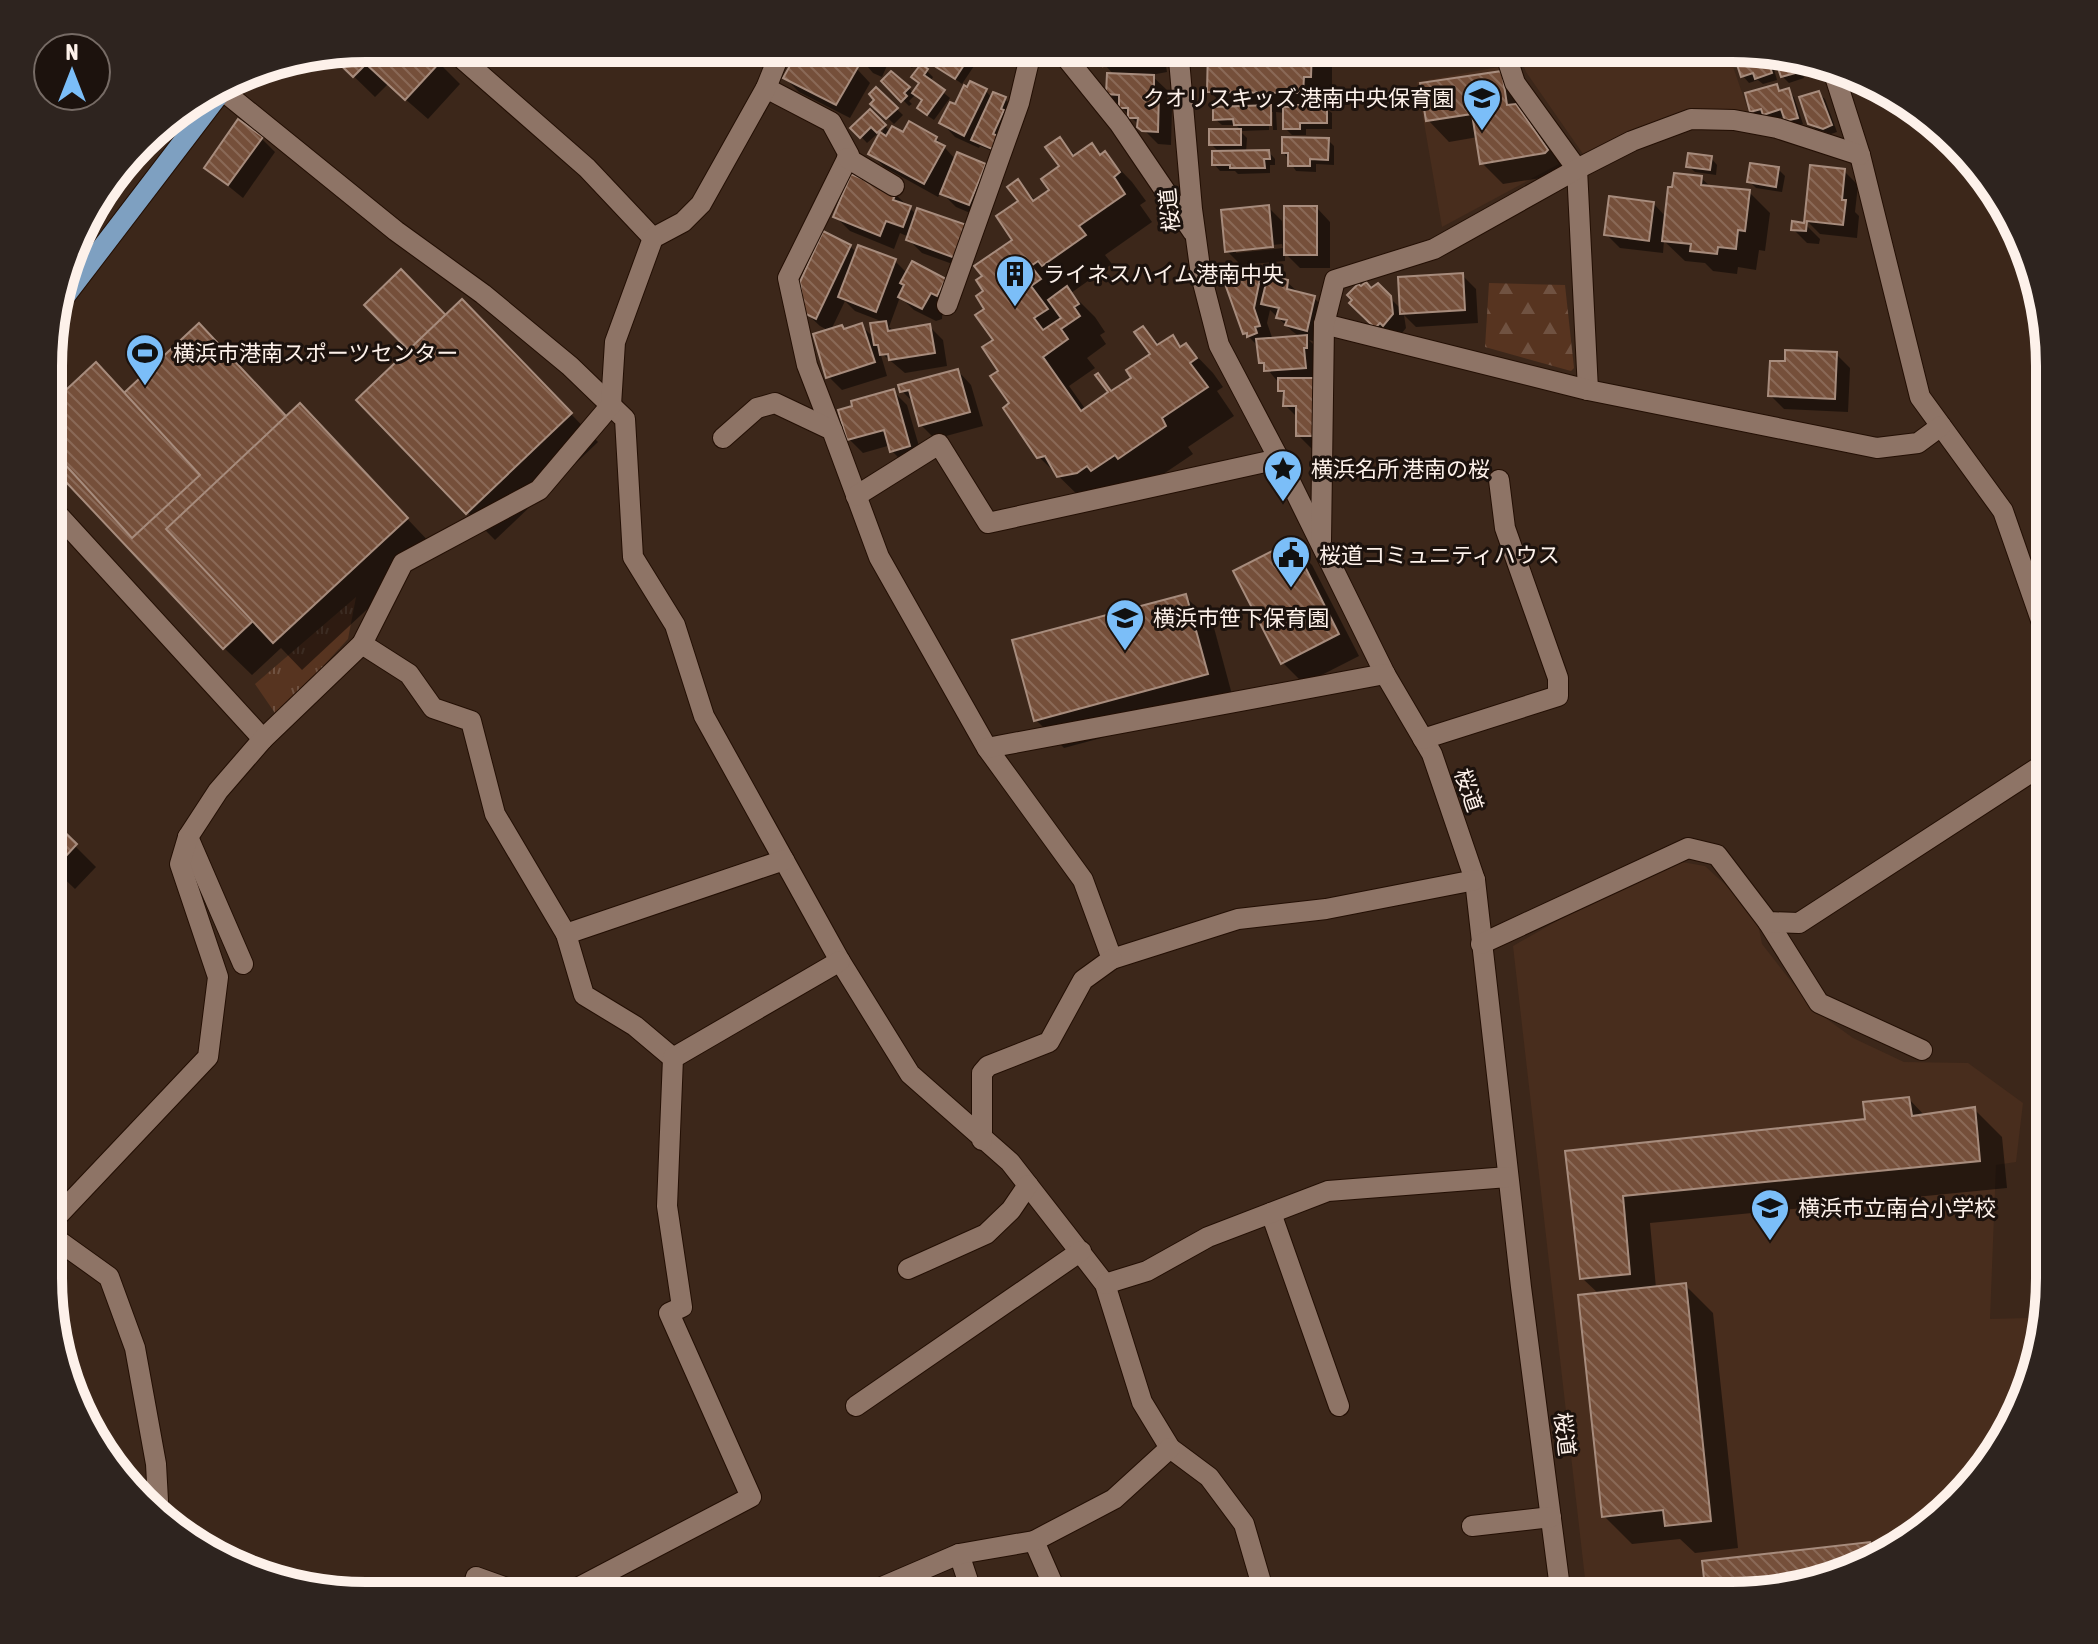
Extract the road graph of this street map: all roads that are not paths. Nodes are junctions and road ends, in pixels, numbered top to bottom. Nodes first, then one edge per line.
1 (466, 62) edge
2 (776, 62) edge
3 (1029, 62) edge
4 (1070, 62) edge
5 (1179, 62) edge
6 (1508, 62) edge
7 (1836, 80) edge
8 (766, 88) junction
9 (230, 94) edge
10 (211, 105) edge
11 (1860, 155) junction
12 (847, 158) junction
13 (1577, 169) junction
14 (894, 186) dead end
15 (1195, 235) junction
16 (653, 238) junction
17 (72, 287) edge
18 (947, 305) dead end
19 (1324, 324) junction
20 (1588, 390) junction
21 (611, 405) junction
22 (1941, 426) junction
23 (832, 430) junction
24 (723, 438) dead end
25 (1279, 459) junction
26 (1499, 480) dead end
27 (856, 496) junction
28 (62, 519) edge
29 (1321, 545) junction
30 (2036, 606) edge
31 (362, 644) junction
32 (1385, 674) junction
33 (263, 739) junction
34 (1423, 739) junction
35 (987, 748) junction
36 (2036, 769) edge
37 (188, 837) junction
38 (784, 860) junction
39 (1475, 880) junction
40 (1768, 922) junction
41 (566, 934) junction
42 (1481, 944) junction
43 (1112, 959) junction
44 (840, 961) junction
45 (243, 964) dead end
46 (1922, 1050) dead end
47 (673, 1058) junction
48 (982, 1140) junction
49 (1508, 1177) junction
50 (1028, 1185) junction
51 (62, 1211) edge
52 (1271, 1213) junction
53 (62, 1243) edge
54 (1081, 1251) junction
55 (908, 1269) dead end
56 (1105, 1284) junction
57 (856, 1406) dead end
58 (1339, 1406) dead end
59 (1170, 1448) junction
60 (158, 1499) edge
61 (1551, 1517) junction
62 (1472, 1526) dead end
63 (1034, 1541) junction
64 (959, 1554) junction
65 (589, 1582) edge
66 (894, 1582) edge
67 (968, 1582) edge
68 (1052, 1582) edge
69 (1261, 1582) edge
70 (1559, 1582) edge

1 - 16 street
2 - 8 street
3 - 18 street
4 - 15 street
5 - 15 street, 桜道
6 - 13 street
7 - 11 street
8 - 12 street
8 - 16 street
9 - 21 street
10 - 17 main road
11 - 13 street
11 - 22 street
12 - 14 street
12 - 23 street
13 - 19 street
13 - 20 street
15 - 25 street, 桜道
16 - 21 street
19 - 20 street
19 - 29 street
20 - 22 street
21 - 31 street
21 - 38 street
22 - 30 street
23 - 24 street
23 - 27 street
25 - 27 street
25 - 29 street, 桜道
26 - 34 street
27 - 35 street
28 - 33 street
29 - 32 street, 桜道
31 - 33 street
31 - 41 street
32 - 34 street, 桜道
32 - 35 street
33 - 37 street
34 - 39 street, 桜道
35 - 43 street
36 - 40 street
37 - 45 street
37 - 51 street
38 - 41 street
38 - 44 street
39 - 42 street, 桜道
39 - 43 street
40 - 42 street
40 - 46 street
41 - 47 street
42 - 49 street, 桜道
43 - 48 street
44 - 47 street
44 - 48 street
47 - 65 street
48 - 50 street
49 - 52 street
49 - 61 street, 桜道
50 - 54 street
50 - 55 street
52 - 56 street
52 - 58 street
53 - 60 street
54 - 56 street
54 - 57 street
56 - 59 street
59 - 63 street
59 - 69 street
61 - 62 street
61 - 70 street, 桜道
63 - 64 street
63 - 68 street
64 - 66 street
64 - 67 street

